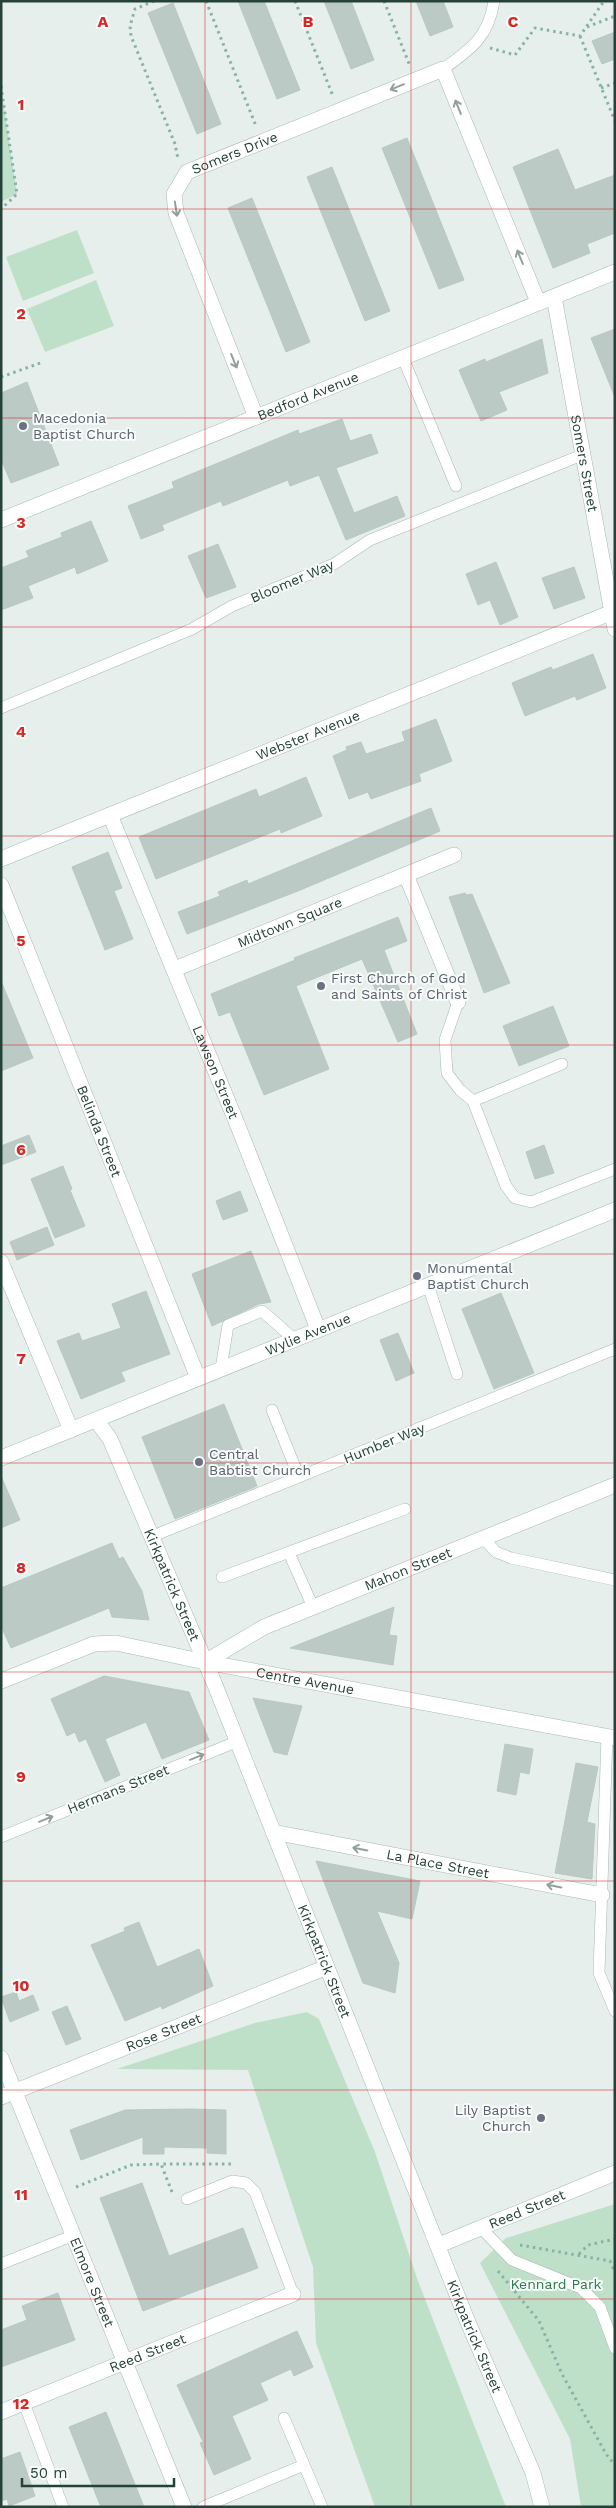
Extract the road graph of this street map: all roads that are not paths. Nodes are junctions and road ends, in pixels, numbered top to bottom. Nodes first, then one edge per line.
1 (494, 1) edge
2 (442, 69) junction
3 (615, 272) edge
4 (554, 296) junction
5 (538, 302) junction
6 (403, 358) junction
7 (256, 417) junction
8 (582, 455) junction
9 (456, 486) dead end
10 (1, 520) edge
11 (613, 612) edge
12 (615, 629) edge
13 (1, 708) edge
14 (110, 815) junction
15 (454, 855) dead end
16 (1, 859) edge
17 (406, 875) junction
18 (1, 885) edge
19 (175, 969) junction
20 (458, 1002) joint
21 (562, 1064) dead end
22 (473, 1101) junction
23 (615, 1170) edge
24 (615, 1210) edge
25 (1, 1262) edge
26 (428, 1285) junction
27 (318, 1329) junction
28 (294, 1339) junction
29 (615, 1349) edge
30 (221, 1369) junction
31 (457, 1374) dead end
32 (198, 1378) junction
33 (272, 1410) dead end
34 (96, 1420) junction
35 (71, 1430) junction
36 (1, 1458) edge
37 (299, 1477) junction
38 (615, 1485) edge
39 (405, 1509) dead end
40 (153, 1536) junction
41 (483, 1538) junction
42 (289, 1553) junction
43 (222, 1577) dead end
44 (615, 1580) edge
45 (313, 1607) junction
46 (205, 1662) junction
47 (1, 1681) edge
48 (611, 1737) edge
49 (236, 1742) junction
50 (273, 1832) junction
51 (1, 1837) edge
52 (602, 1895) junction
53 (327, 1967) junction
54 (615, 2011) edge
55 (1, 2058) edge
56 (8, 2095) edge
57 (615, 2173) edge
58 (187, 2199) dead end
59 (480, 2228) junction
60 (74, 2235) junction
61 (439, 2245) junction
62 (1, 2264) edge
63 (293, 2294) joint
64 (615, 2348) edge
65 (126, 2361) junction
66 (24, 2403) junction
67 (1, 2412) edge
68 (284, 2418) dead end
69 (304, 2464) junction
70 (63, 2507) edge
71 (184, 2507) edge
72 (203, 2507) edge
73 (322, 2507) edge
74 (542, 2507) edge

1 - 2 lane, Somers Drive
5 -> 2 street
2 -> 7 street, Somers Drive
3 - 4 street, Bedford Avenue
4 - 5 street, Bedford Avenue
4 - 8 street, Somers Street
5 - 6 street, Bedford Avenue
6 - 7 street, Bedford Avenue
6 - 9 lane
7 - 10 street, Bedford Avenue
8 - 11 street, Somers Street
8 - 13 lane, Bloomer Way
11 - 12 street, Somers Street
11 - 14 street, Webster Avenue
14 - 16 street, Webster Avenue
14 - 19 street, Lawson Street
15 - 17 street, Midtown Square
17 - 19 street, Midtown Square
17 - 20 street
18 - 32 street, Belinda Street
19 - 27 street, Lawson Street
20 - 22 lane
21 - 22 lane
22 - 23 lane
24 - 26 street, Wylie Avenue
25 - 35 street
26 - 27 street, Wylie Avenue
26 - 31 lane
27 - 28 street, Wylie Avenue
28 - 30 street, Wylie Avenue
28 - 30 lane
29 - 37 lane, Humber Way
30 - 32 street, Wylie Avenue
32 - 34 street, Wylie Avenue
33 - 37 lane
34 - 35 street, Wylie Avenue
34 - 40 street, Kirkpatrick Street
35 - 36 street, Wylie Avenue
37 - 40 lane, Humber Way
38 - 41 street, Mahon Street
39 - 42 lane
40 - 46 street, Kirkpatrick Street
41 - 44 lane
41 - 45 street, Mahon Street
42 - 43 lane
42 - 45 lane
45 - 46 street, Mahon Street
46 - 47 street, Centre Avenue
46 - 48 street, Centre Avenue
46 - 49 street, Kirkpatrick Street
48 - 52 lane
49 - 50 street, Kirkpatrick Street
51 -> 49 lane, Hermans Street
52 -> 50 street, La Place Street
50 - 53 street, Kirkpatrick Street
52 - 54 lane
53 - 56 street, Rose Street
53 - 61 street, Kirkpatrick Street
55 - 56 street, Elmore Street
56 - 60 street, Elmore Street
57 - 59 street, Reed Street
58 - 63 lane
59 - 61 street, Reed Street
59 - 64 lane
60 - 62 lane
60 - 65 street, Elmore Street
61 - 74 street, Kirkpatrick Street
63 - 65 street, Reed Street
65 - 66 street, Reed Street
65 - 71 street, Elmore Street
66 - 67 street, Reed Street
66 - 70 lane
68 - 69 lane
69 - 72 lane
69 - 73 lane

